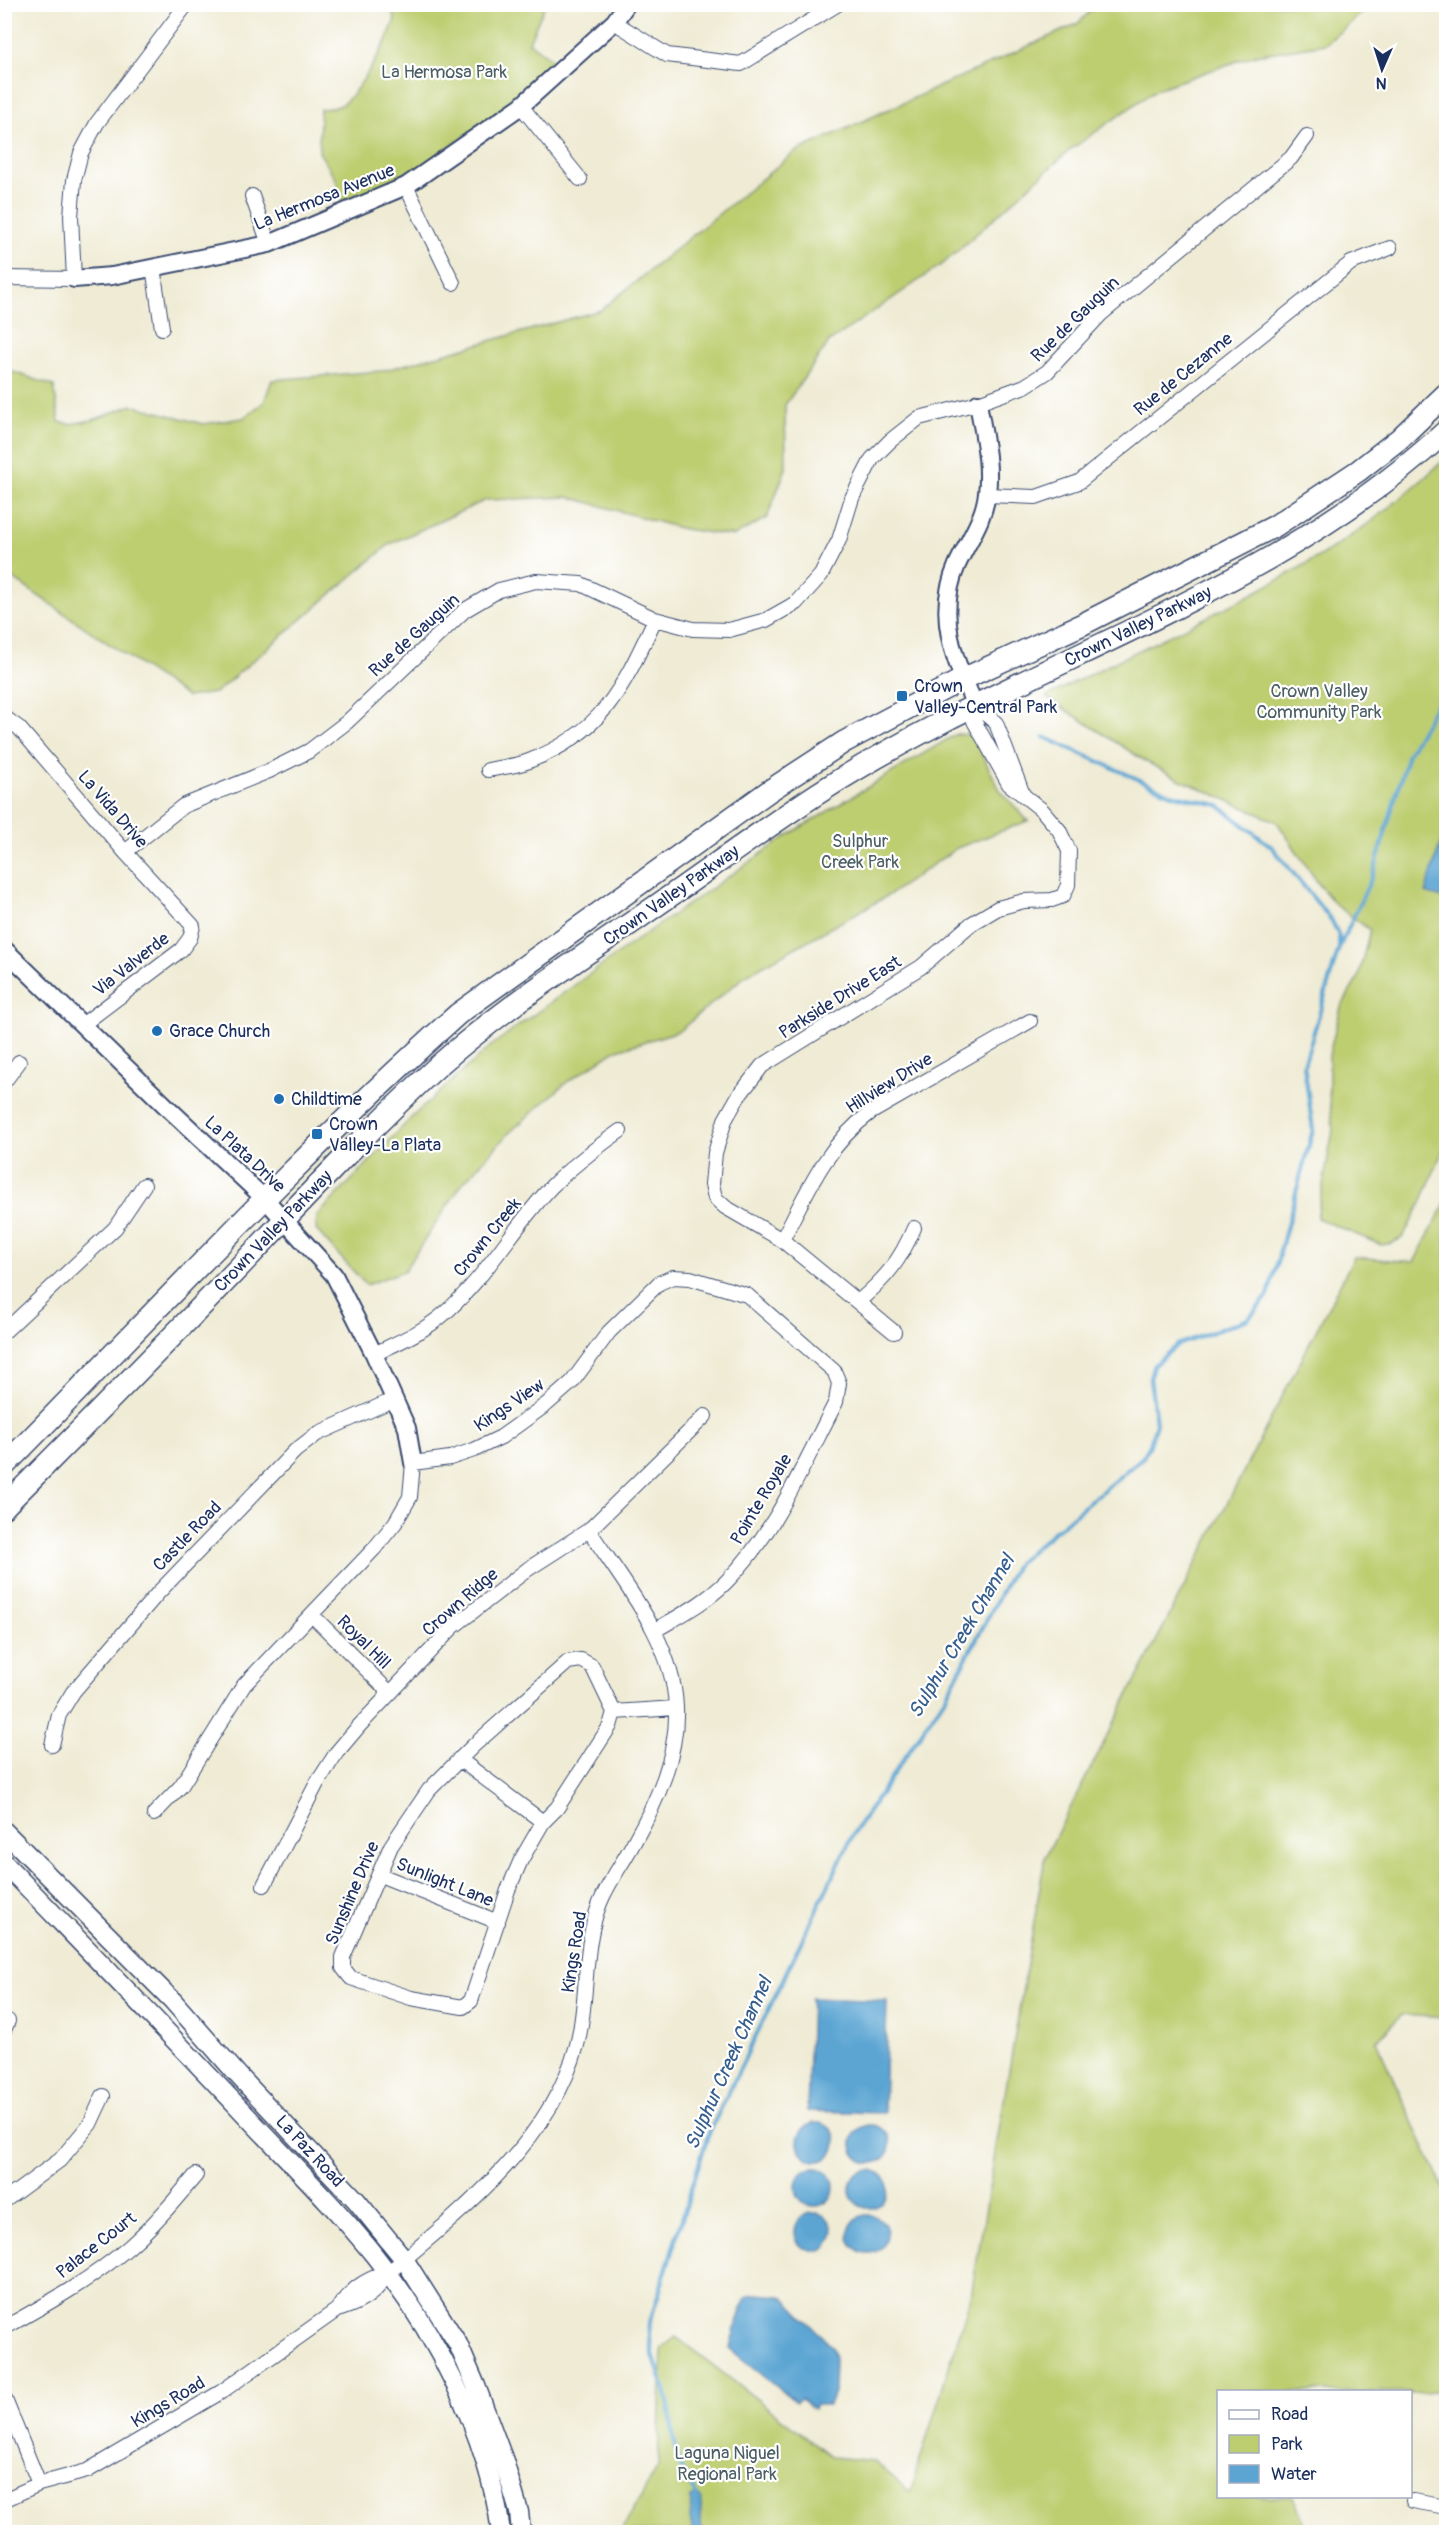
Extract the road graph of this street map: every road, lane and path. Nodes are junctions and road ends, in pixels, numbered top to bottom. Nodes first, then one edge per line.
1 (188, 4) edge
2 (627, 4) edge
3 (838, 4) edge
4 (614, 22) junction
5 (521, 106) junction
6 (1307, 136) dead end
7 (580, 179) dead end
8 (406, 186) junction
9 (252, 196) dead end
10 (269, 244) junction
11 (1390, 248) dead end
12 (153, 267) junction
13 (4, 278) edge
14 (74, 279) junction
15 (453, 283) dead end
16 (162, 328) dead end
17 (1446, 394) edge
18 (978, 402) junction
19 (1446, 431) edge
20 (987, 495) junction
21 (655, 619) junction
22 (963, 679) junction
23 (975, 705) junction
24 (4, 717) edge
25 (488, 770) dead end
26 (125, 852) junction
27 (193, 926) joint
28 (4, 949) edge
29 (1030, 1021) dead end
30 (82, 1025) junction
31 (19, 1062) dead end
32 (4, 1082) edge
33 (620, 1131) dead end
34 (144, 1185) dead end
35 (266, 1200) junction
36 (285, 1219) junction
37 (914, 1228) dead end
38 (782, 1240) junction
39 (859, 1301) junction
40 (4, 1332) edge
41 (894, 1332) dead end
42 (374, 1354) junction
43 (839, 1383) joint
44 (395, 1399) junction
45 (705, 1416) dead end
46 (413, 1462) junction
47 (4, 1466) edge
48 (4, 1507) edge
49 (589, 1530) junction
50 (312, 1615) junction
51 (654, 1631) junction
52 (390, 1693) junction
53 (676, 1708) junction
54 (614, 1712) junction
55 (52, 1745) dead end
56 (459, 1759) junction
57 (153, 1814) dead end
58 (543, 1822) junction
59 (4, 1831) edge
60 (4, 1863) edge
61 (380, 1875) junction
62 (264, 1885) dead end
63 (498, 1922) junction
64 (103, 2096) dead end
65 (196, 2175) dead end
66 (4, 2200) edge
67 (404, 2259) junction
68 (387, 2273) junction
69 (4, 2328) edge
70 (4, 2397) edge
71 (39, 2484) junction
72 (4, 2500) edge
73 (1413, 2501) dead end
74 (496, 2506) junction
75 (1446, 2507) edge
76 (519, 2512) junction
77 (501, 2532) edge
78 (521, 2532) edge

1 - 14 street
2 - 4 street, La Hermosa Avenue
3 - 4 street
4 - 5 street, La Hermosa Avenue
5 - 7 street
5 - 8 street, La Hermosa Avenue
6 - 18 street, Rue de Gauguin
8 - 10 street, La Hermosa Avenue
8 - 15 street
9 - 10 street
10 - 12 street, La Hermosa Avenue
11 - 20 street, Rue de Cezanne
12 - 14 street, La Hermosa Avenue
12 - 16 street
13 - 14 street, La Hermosa Avenue
17 - 22 main road, Crown Valley Parkway
18 - 20 street
18 - 21 street, Rue de Gauguin
19 - 23 main road, Crown Valley Parkway
20 - 22 street
21 - 25 street
21 - 26 street, Rue de Gauguin
22 - 23 street
22 - 35 main road, Crown Valley Parkway
23 - 36 main road, Crown Valley Parkway
23 - 38 street, Parkside Drive East
24 - 26 street, La Vida Drive
26 - 27 street, La Vida Drive
27 - 30 street, Via Valverde
28 - 30 street, La Plata Drive
29 - 38 street, Hillview Drive
30 - 35 street, La Plata Drive
31 - 32 street
33 - 42 street, Crown Creek
34 - 40 street
35 - 36 street, La Plata Drive
35 - 47 main road, Crown Valley Parkway
36 - 42 street, La Plata Drive
36 - 48 main road, Crown Valley Parkway
37 - 39 street
38 - 39 street
39 - 41 street
42 - 44 street, La Plata Drive
43 - 46 street, Kings View
43 - 51 street, Pointe Royale
44 - 46 street, La Plata Drive
44 - 55 street, Castle Road
45 - 49 street, Crown Ridge
46 - 50 street
49 - 51 street, Kings Road
49 - 52 street, Crown Ridge
50 - 52 street, Royal Hill
50 - 57 street
51 - 53 street, Kings Road
52 - 62 street, Crown Ridge
53 - 54 street
53 - 67 street, Kings Road
54 - 56 street, Sunshine Drive
54 - 58 street, Sunshine Drive
56 - 58 street
56 - 61 street, Sunshine Drive
58 - 63 street, Sunshine Drive
59 - 67 main road, La Paz Road
60 - 68 main road, La Paz Road
61 - 63 street, Sunlight Lane
61 - 63 street, Sunshine Drive
64 - 66 street
65 - 69 street, Palace Court
67 - 68 street, Kings Road
67 - 76 main road, La Paz Road
68 - 71 street, Kings Road
68 - 74 main road, La Paz Road
70 - 71 street
71 - 72 street, Kings Road
73 - 75 street
74 - 76 main road
74 - 77 main road, La Paz Road
76 - 78 main road, La Paz Road

